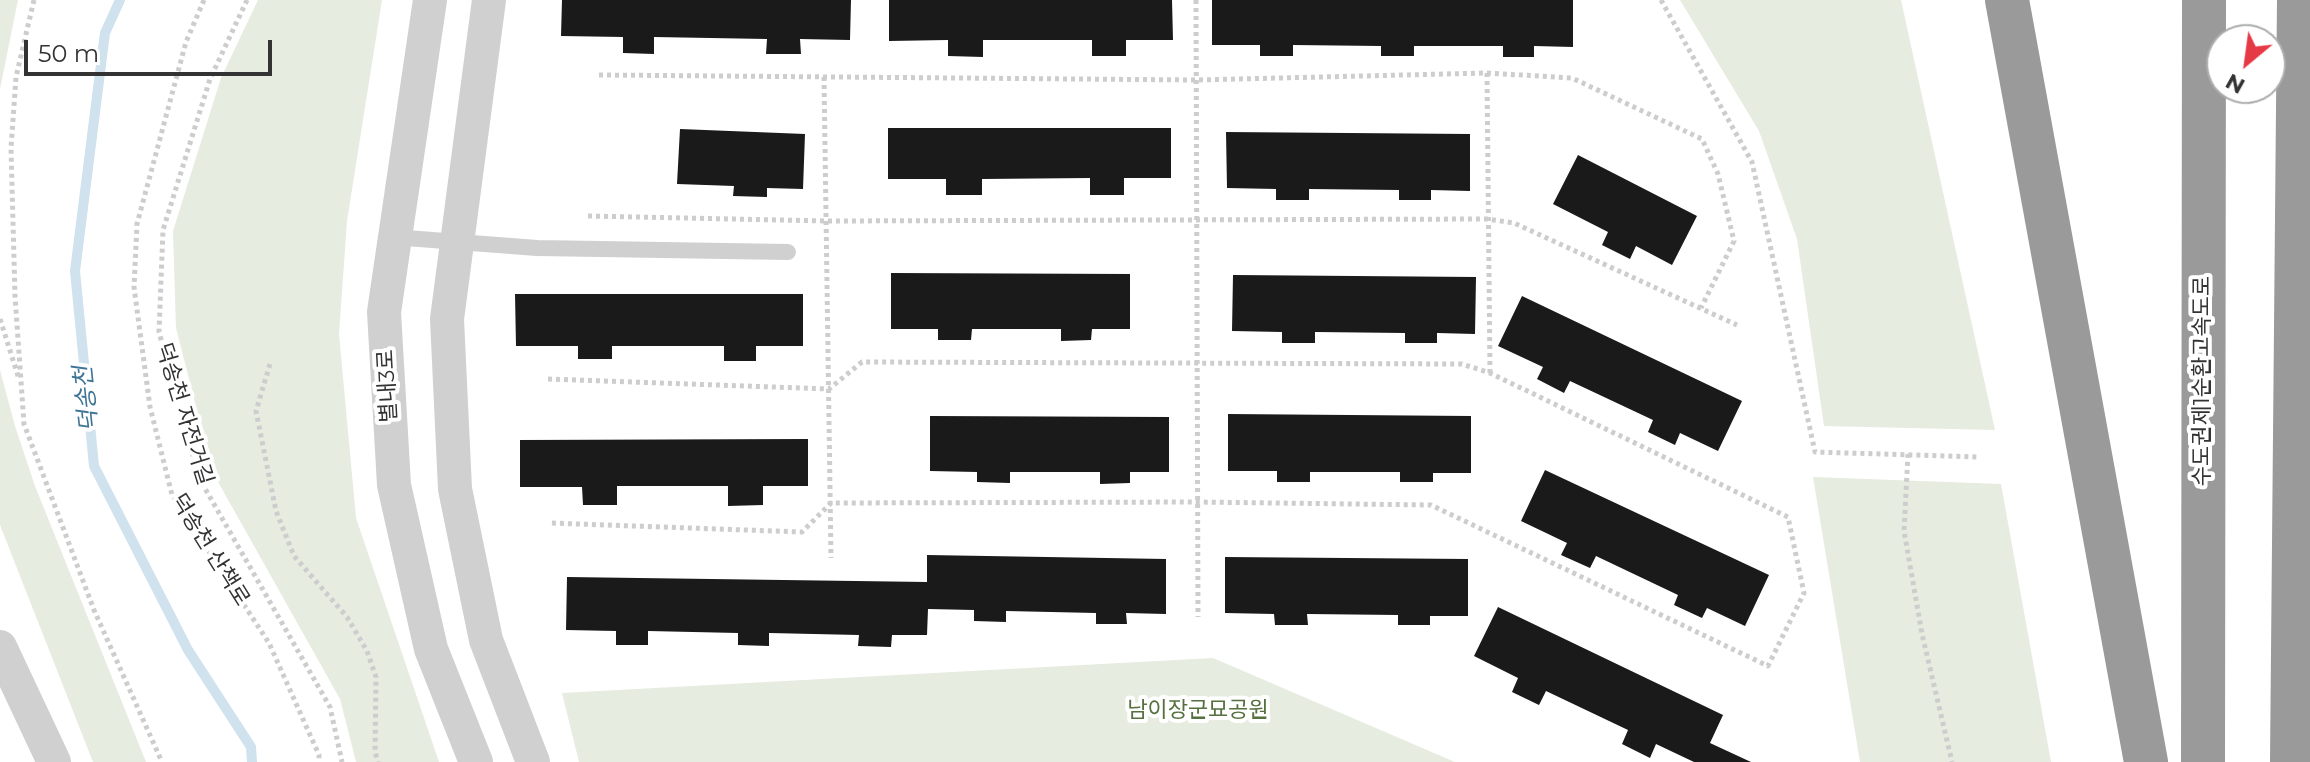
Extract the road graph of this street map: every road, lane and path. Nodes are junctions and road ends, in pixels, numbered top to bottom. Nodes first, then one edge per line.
1 (34, 0) edge
2 (204, 0) edge
3 (247, 0) edge
4 (430, 0) edge
5 (489, 0) edge
6 (1196, 0) edge
7 (1661, 0) edge
8 (2007, 0) edge
9 (2204, 0) edge
10 (2299, 0) edge
11 (1487, 73) junction
12 (599, 75) dead end
13 (824, 77) junction
14 (1196, 80) junction
15 (588, 216) dead end
16 (1487, 219) junction
17 (1197, 220) junction
18 (827, 221) junction
19 (393, 237) junction
20 (458, 240) junction
21 (788, 252) dead end
22 (1701, 308) junction
23 (0, 319) edge
24 (1737, 325) dead end
25 (270, 364) dead end
26 (1197, 364) junction
27 (1490, 373) junction
28 (548, 379) dead end
29 (21, 387) junction
30 (829, 389) junction
31 (1908, 454) junction
32 (1980, 457) dead end
33 (1198, 502) junction
34 (831, 503) junction
35 (550, 523) dead end
36 (831, 558) dead end
37 (1198, 617) dead end
38 (0, 647) edge
39 (54, 762) edge
40 (162, 762) edge
41 (319, 762) edge
42 (342, 762) edge
43 (378, 762) edge
44 (476, 762) edge
45 (533, 762) edge
46 (1952, 762) edge
47 (2146, 762) edge
48 (2203, 762) edge
49 (2292, 762) edge

1 - 29 path
2 - 41 path, 덕송천 산책로
3 - 42 path, 덕송천 자전거길
4 - 19 street, 별내3로
5 - 20 street
6 - 14 path
7 - 31 path
8 - 47 highway
9 - 48 highway, 수도권제1순환고속도로
10 - 49 highway
11 - 14 path
11 - 16 path
11 - 22 path
12 - 13 path
13 - 14 path
13 - 18 path
14 - 17 path
15 - 18 path
16 - 17 path
16 - 22 path
16 - 27 path
17 - 18 path
17 - 26 path
18 - 30 path
19 - 20 lane
19 - 44 street, 별내3로
20 - 21 lane
20 - 45 street
22 - 24 path
23 - 29 path
25 - 43 path
26 - 27 path
26 - 30 path
26 - 33 path
27 - 33 path
28 - 30 path
29 - 40 path
30 - 34 path
31 - 32 path
31 - 46 path
33 - 34 path
33 - 37 path
34 - 35 path
34 - 36 path
38 - 39 street

